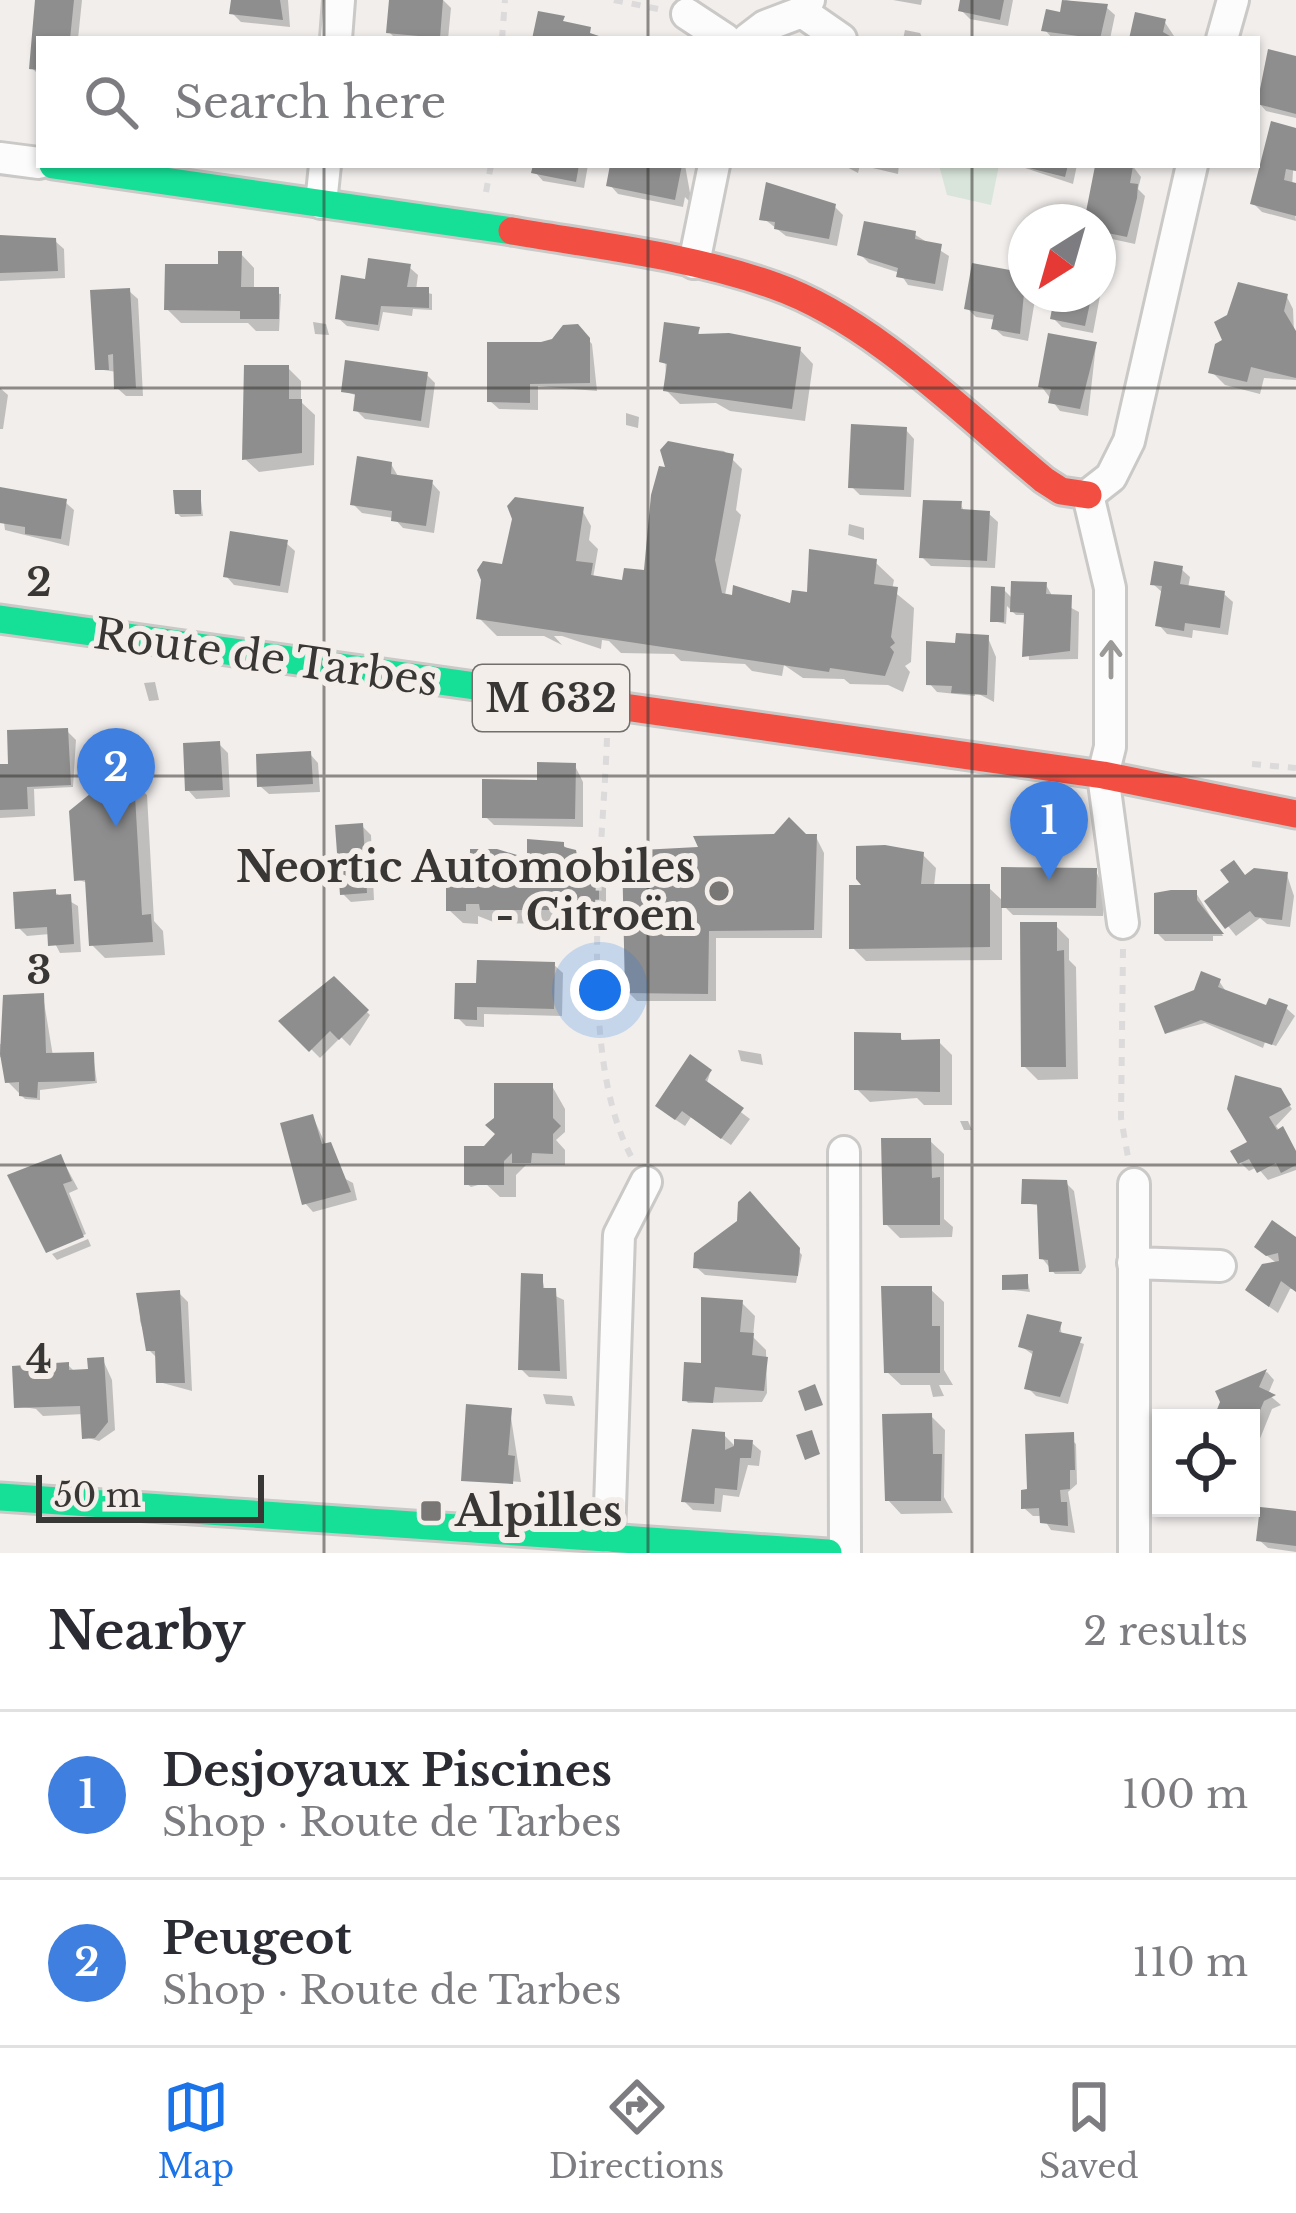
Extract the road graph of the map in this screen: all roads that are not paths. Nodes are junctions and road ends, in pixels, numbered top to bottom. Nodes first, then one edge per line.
1 (339, 0) edge
2 (1233, 0) edge
3 (805, 6) edge
4 (687, 14) road end
5 (336, 36) edge
6 (720, 36) edge
7 (752, 36) edge
8 (839, 36) edge
9 (1223, 36) edge
10 (0, 158) edge
11 (36, 163) edge
12 (73, 168) edge
13 (325, 168) edge
14 (713, 168) edge
15 (1191, 168) edge
16 (321, 203) junction
17 (694, 263) junction
18 (1088, 495) junction
19 (0, 619) edge
20 (1103, 775) junction
21 (1296, 789) edge
22 (1296, 814) edge
23 (1124, 923) road end
24 (844, 1152) dead end
25 (646, 1182) road end
26 (1134, 1184) road end
27 (1133, 1263) junction
28 (1220, 1266) dead end
29 (0, 1497) edge
30 (590, 1542) edge
31 (828, 1553) edge
32 (845, 1553) edge
33 (1134, 1553) edge

1 - 5 street
2 - 9 street
3 - 7 street
3 - 8 street
4 - 6 street
10 - 11 street
12 - 16 street
13 - 16 street
14 - 17 street
15 - 18 street
16 - 17 street
17 - 18 street
20 -> 18 street
19 - 20 street, Route de Tarbes / M 632
20 - 21 street, Route de Tarbes / M 632
20 - 22 street, Route de Tarbes / M 632
20 - 23 street
24 - 32 street
25 - 30 street
26 - 27 street
27 - 28 street
27 - 33 street
29 - 30 street
30 - 31 street

